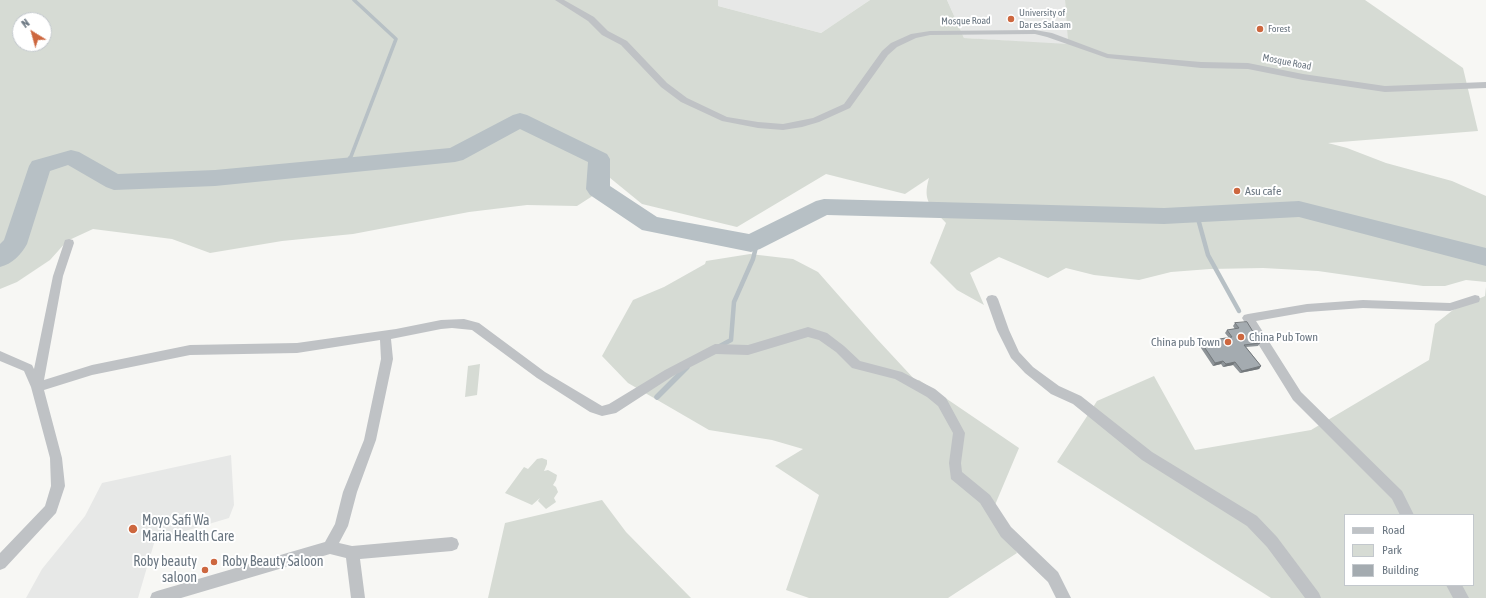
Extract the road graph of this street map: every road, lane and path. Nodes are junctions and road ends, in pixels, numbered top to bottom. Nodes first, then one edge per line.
1 (559, 0) edge
2 (1486, 85) edge
3 (69, 243) dead end
4 (992, 299) dead end
5 (1475, 299) dead end
6 (385, 335) junction
7 (0, 356) edge
8 (37, 387) junction
9 (1407, 514) edge
10 (452, 544) dead end
11 (330, 547) junction
12 (352, 553) junction
13 (0, 563) edge
14 (1454, 586) edge
15 (157, 598) edge
16 (358, 598) edge
17 (1064, 598) edge
18 (1314, 598) edge
19 (1462, 598) edge

1 - 2 street, Mosque Road
3 - 8 street
4 - 18 street
5 - 9 street
6 - 8 street
6 - 11 street
6 - 17 street
7 - 8 street
8 - 13 street
10 - 12 street
11 - 12 street
11 - 15 street
12 - 16 street
14 - 19 street

